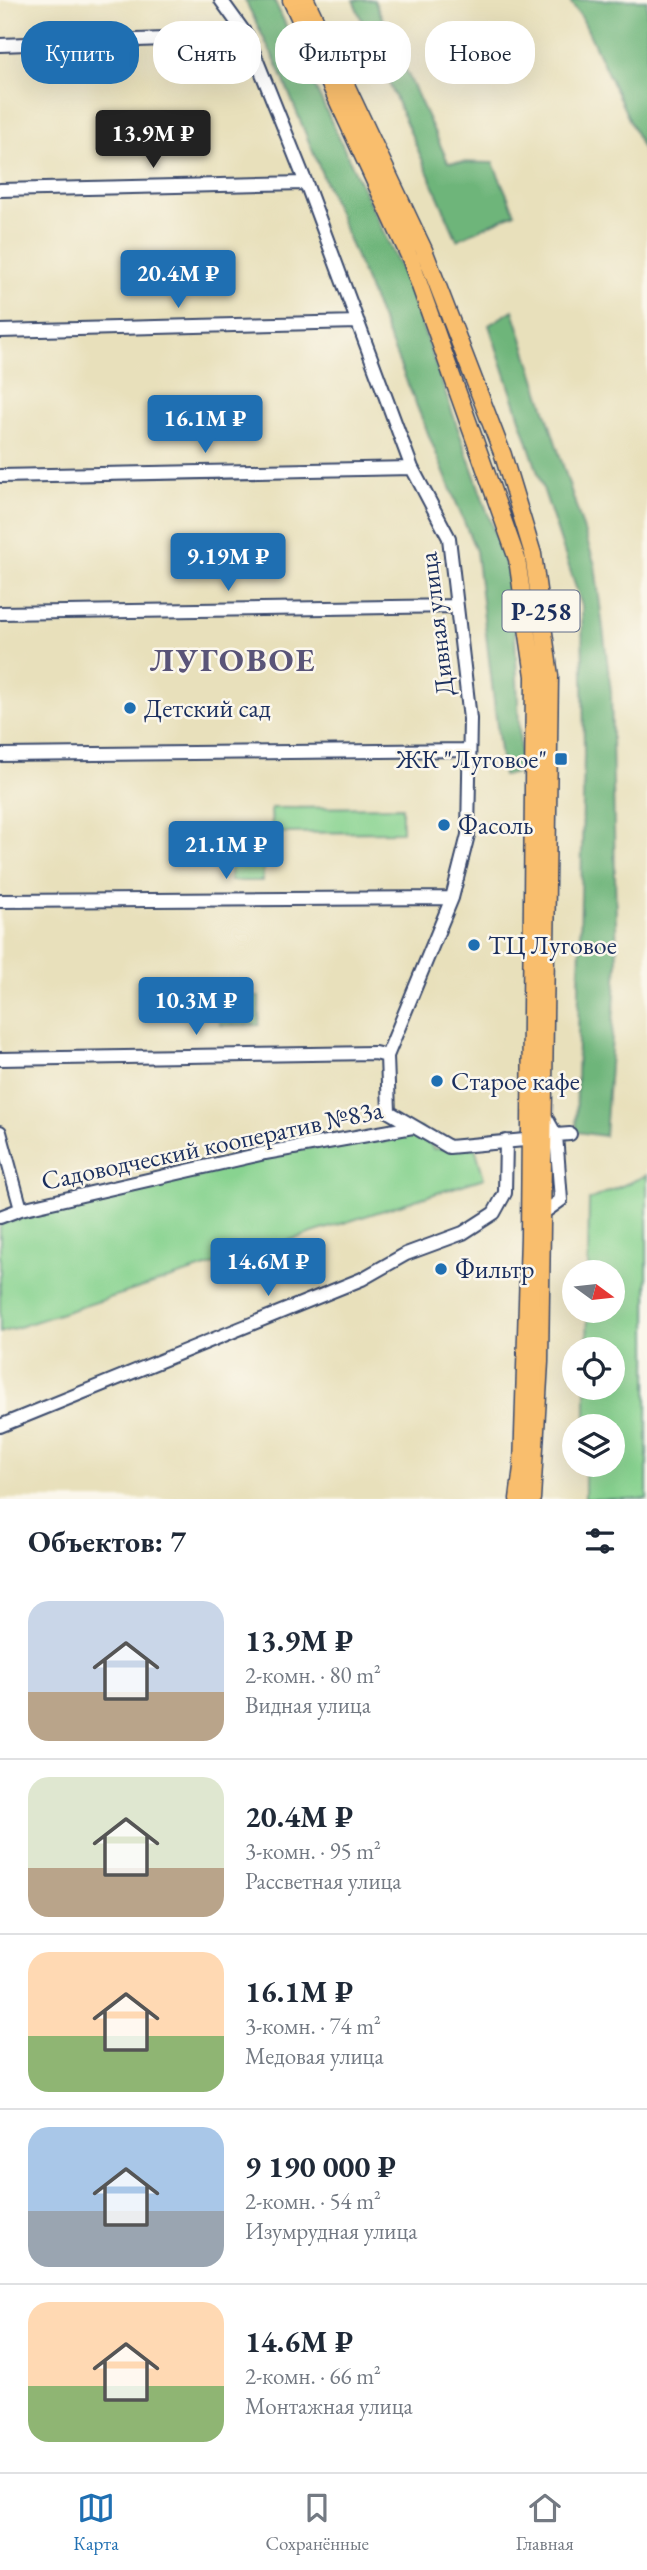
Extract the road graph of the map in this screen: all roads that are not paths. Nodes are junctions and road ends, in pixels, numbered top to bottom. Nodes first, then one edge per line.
1 (221, 0) edge
2 (291, 0) edge
3 (306, 0) edge
4 (236, 21) edge
5 (153, 39) edge
6 (0, 45) edge
7 (261, 71) edge
8 (306, 183) junction
9 (0, 190) edge
10 (358, 322) junction
11 (0, 331) edge
12 (412, 468) junction
13 (0, 476) edge
14 (457, 606) junction
15 (0, 613) edge
16 (469, 750) junction
17 (0, 755) edge
18 (452, 898) junction
19 (0, 901) edge
20 (387, 1056) junction
21 (0, 1059) edge
22 (413, 1127) junction
23 (0, 1132) edge
24 (570, 1134) dead end
25 (542, 1138) junction
26 (506, 1141) junction
27 (21, 1209) junction
28 (0, 1217) edge
29 (0, 1426) edge
30 (518, 1499) edge
31 (532, 1499) edge

1 - 4 street, Дивная улица
2 - 25 main road
3 - 25 main road, Р-258
5 - 6 street
7 - 8 street, Дивная улица
8 - 9 street
8 - 10 street, Дивная улица
10 - 11 street
10 - 12 street, Дивная улица
12 - 13 street
12 - 14 street, Дивная улица
14 - 15 street
14 - 16 street, Дивная улица
16 - 17 street
16 - 18 street, Дивная улица
18 - 19 street
18 - 20 street, Дивная улица
20 - 21 street
20 - 22 street, Дивная улица
22 - 26 street, Дивная улица
22 - 27 street, Садоводческий кооператив №83а
23 - 27 street
24 - 25 street, Дивная улица
25 - 26 street, Дивная улица
25 - 30 main road
25 - 31 main road, Р-258
26 - 29 street
27 - 28 street, Садоводческий кооператив №83а

